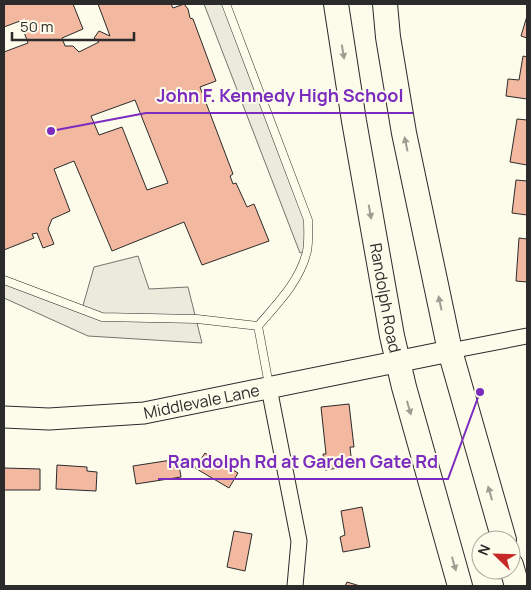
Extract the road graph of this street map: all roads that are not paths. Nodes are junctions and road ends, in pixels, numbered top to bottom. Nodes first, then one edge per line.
1 (226, 4) edge
2 (336, 4) edge
3 (385, 4) edge
4 (4, 280) edge
5 (258, 326) junction
6 (527, 336) edge
7 (450, 351) junction
8 (397, 361) junction
9 (270, 388) junction
10 (4, 416) edge
11 (501, 530) edge
12 (295, 586) edge
13 (460, 586) edge

1 - 5 lane
2 -> 8 main road, Randolph Road
7 -> 3 main road
4 - 5 lane
5 - 9 lane
6 - 7 street
7 - 8 street, Middlevale Lane
11 -> 7 main road
8 - 9 street, Middlevale Lane
8 -> 13 main road, Randolph Road
9 - 10 street, Middlevale Lane
9 - 12 street

